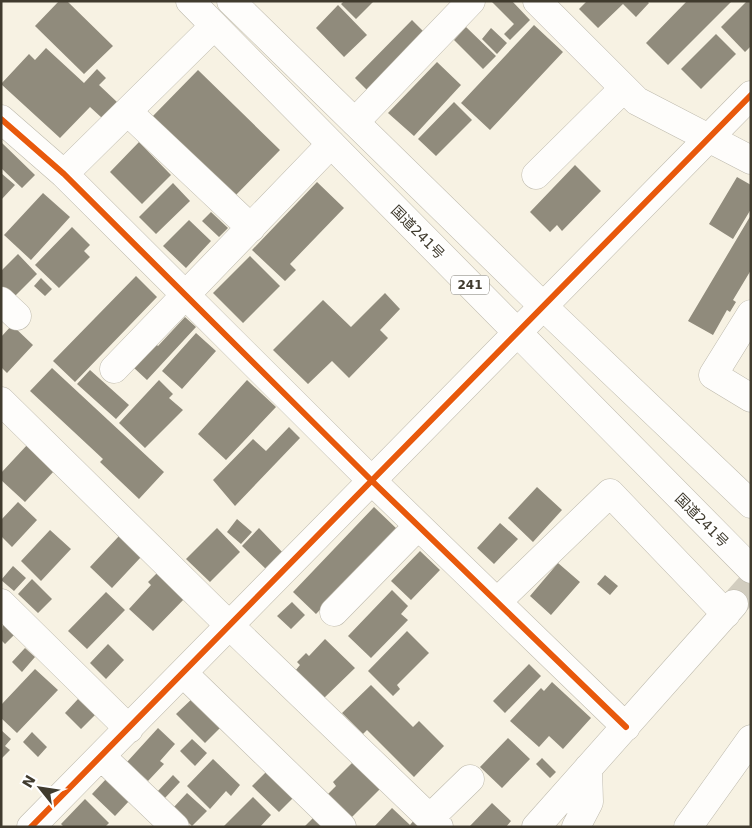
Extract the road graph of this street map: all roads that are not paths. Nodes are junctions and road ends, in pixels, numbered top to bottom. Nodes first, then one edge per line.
1 (190, 1) edge
2 (231, 1) edge
3 (471, 1) edge
4 (537, 1) edge
5 (214, 26) junction
6 (624, 88) junction
7 (751, 95) edge
8 (128, 112) junction
9 (1, 119) edge
10 (355, 122) junction
11 (709, 136) junction
12 (332, 144) junction
13 (751, 160) edge
14 (64, 174) junction
15 (536, 175) dead end
16 (251, 228) junction
17 (184, 294) junction
18 (544, 307) junction
19 (751, 314) edge
20 (518, 334) junction
21 (114, 368) dead end
22 (751, 398) edge
23 (1, 401) edge
24 (371, 480) junction
25 (751, 504) edge
26 (418, 526) junction
27 (751, 569) edge
28 (497, 602) junction
29 (1, 603) edge
30 (334, 612) dead end
31 (230, 626) junction
32 (184, 674) junction
33 (626, 727) junction
34 (129, 729) junction
35 (751, 739) edge
36 (101, 756) junction
37 (588, 768) junction
38 (470, 779) dead end
39 (434, 822) edge
40 (32, 827) edge
41 (175, 827) edge
42 (342, 827) edge
43 (536, 827) edge
44 (576, 827) edge
45 (688, 827) edge

1 - 5 main road, 国道241号 / 241
2 - 10 main road, 241
3 - 10 main road
4 - 6 main road
5 - 8 main road
5 - 12 main road, 国道241号 / 241
6 - 11 main road
6 - 15 main road
7 - 11 main road
8 - 14 main road
8 - 16 main road
9 - 14 main road
10 - 18 main road, 241
11 - 13 main road
11 - 18 main road
12 - 16 main road
12 - 20 main road, 国道241号 / 241
14 - 17 main road
16 - 17 main road
17 - 21 main road
17 - 24 main road
18 - 20 main road
18 - 25 main road, 241
19 - 22 main road
20 - 24 main road
20 - 27 main road, 国道241号 / 241
23 - 31 main road
24 - 26 main road
24 - 31 main road
26 - 28 main road
26 - 30 main road
28 - 33 main road
28 - 33 main road
29 - 34 main road
31 - 32 main road
31 - 39 main road
32 - 34 main road
32 - 42 main road
33 - 37 main road
34 - 36 main road
35 - 45 main road
36 - 40 main road
36 - 41 main road
37 - 43 main road
37 - 44 main road
38 - 39 main road

